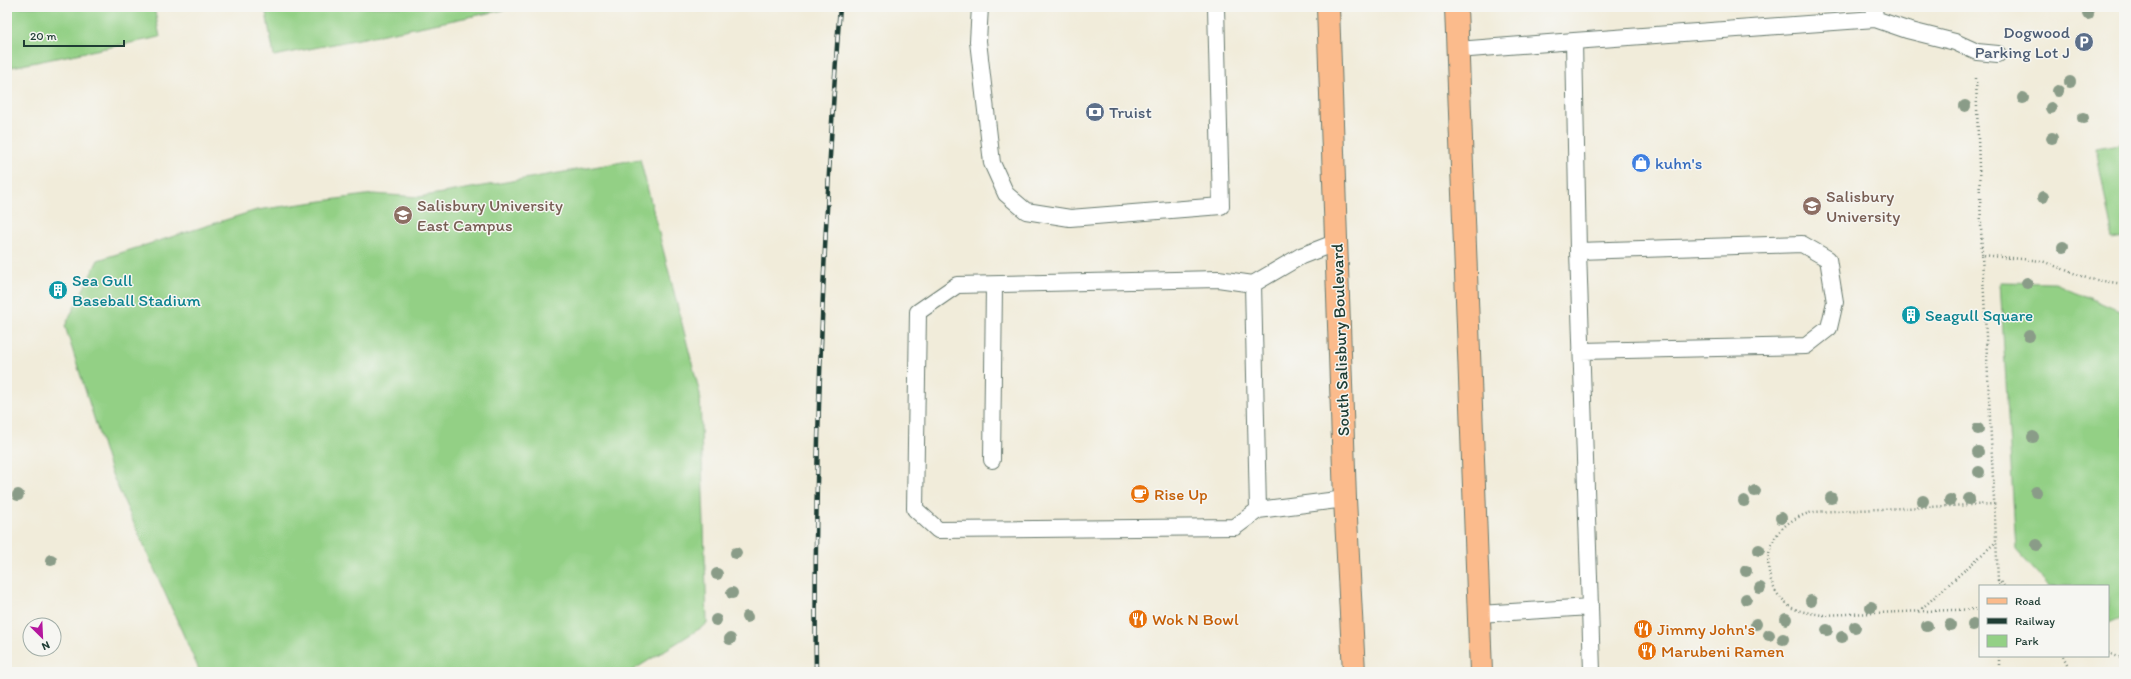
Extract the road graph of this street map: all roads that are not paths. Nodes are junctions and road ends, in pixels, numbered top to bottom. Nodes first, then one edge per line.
1 (980, 7) edge
2 (1216, 7) edge
3 (1328, 7) edge
4 (1456, 7) edge
5 (1874, 13) edge
6 (1574, 41) junction
7 (1457, 50) junction
8 (1998, 54) dead end
9 (1337, 242) junction
10 (1578, 251) junction
11 (1253, 284) junction
12 (994, 285) junction
13 (1581, 351) junction
14 (992, 460) dead end
15 (1345, 499) junction
16 (1258, 510) junction
17 (1590, 607) junction
18 (1479, 614) junction
19 (1354, 672) edge
20 (1481, 672) edge
21 (1592, 672) edge

1 - 2 lane
3 - 9 main road, South Salisbury Boulevard
4 - 7 main road
5 - 6 lane
5 - 8 lane
6 - 7 lane
6 - 10 lane
7 - 18 main road
9 - 11 lane
9 - 15 main road, South Salisbury Boulevard
10 - 13 lane
10 - 13 lane
11 - 12 lane
11 - 16 lane
12 - 14 lane
12 - 16 lane
13 - 17 lane
15 - 16 lane
15 - 19 main road, South Salisbury Boulevard
17 - 18 lane
17 - 21 lane
18 - 20 main road

